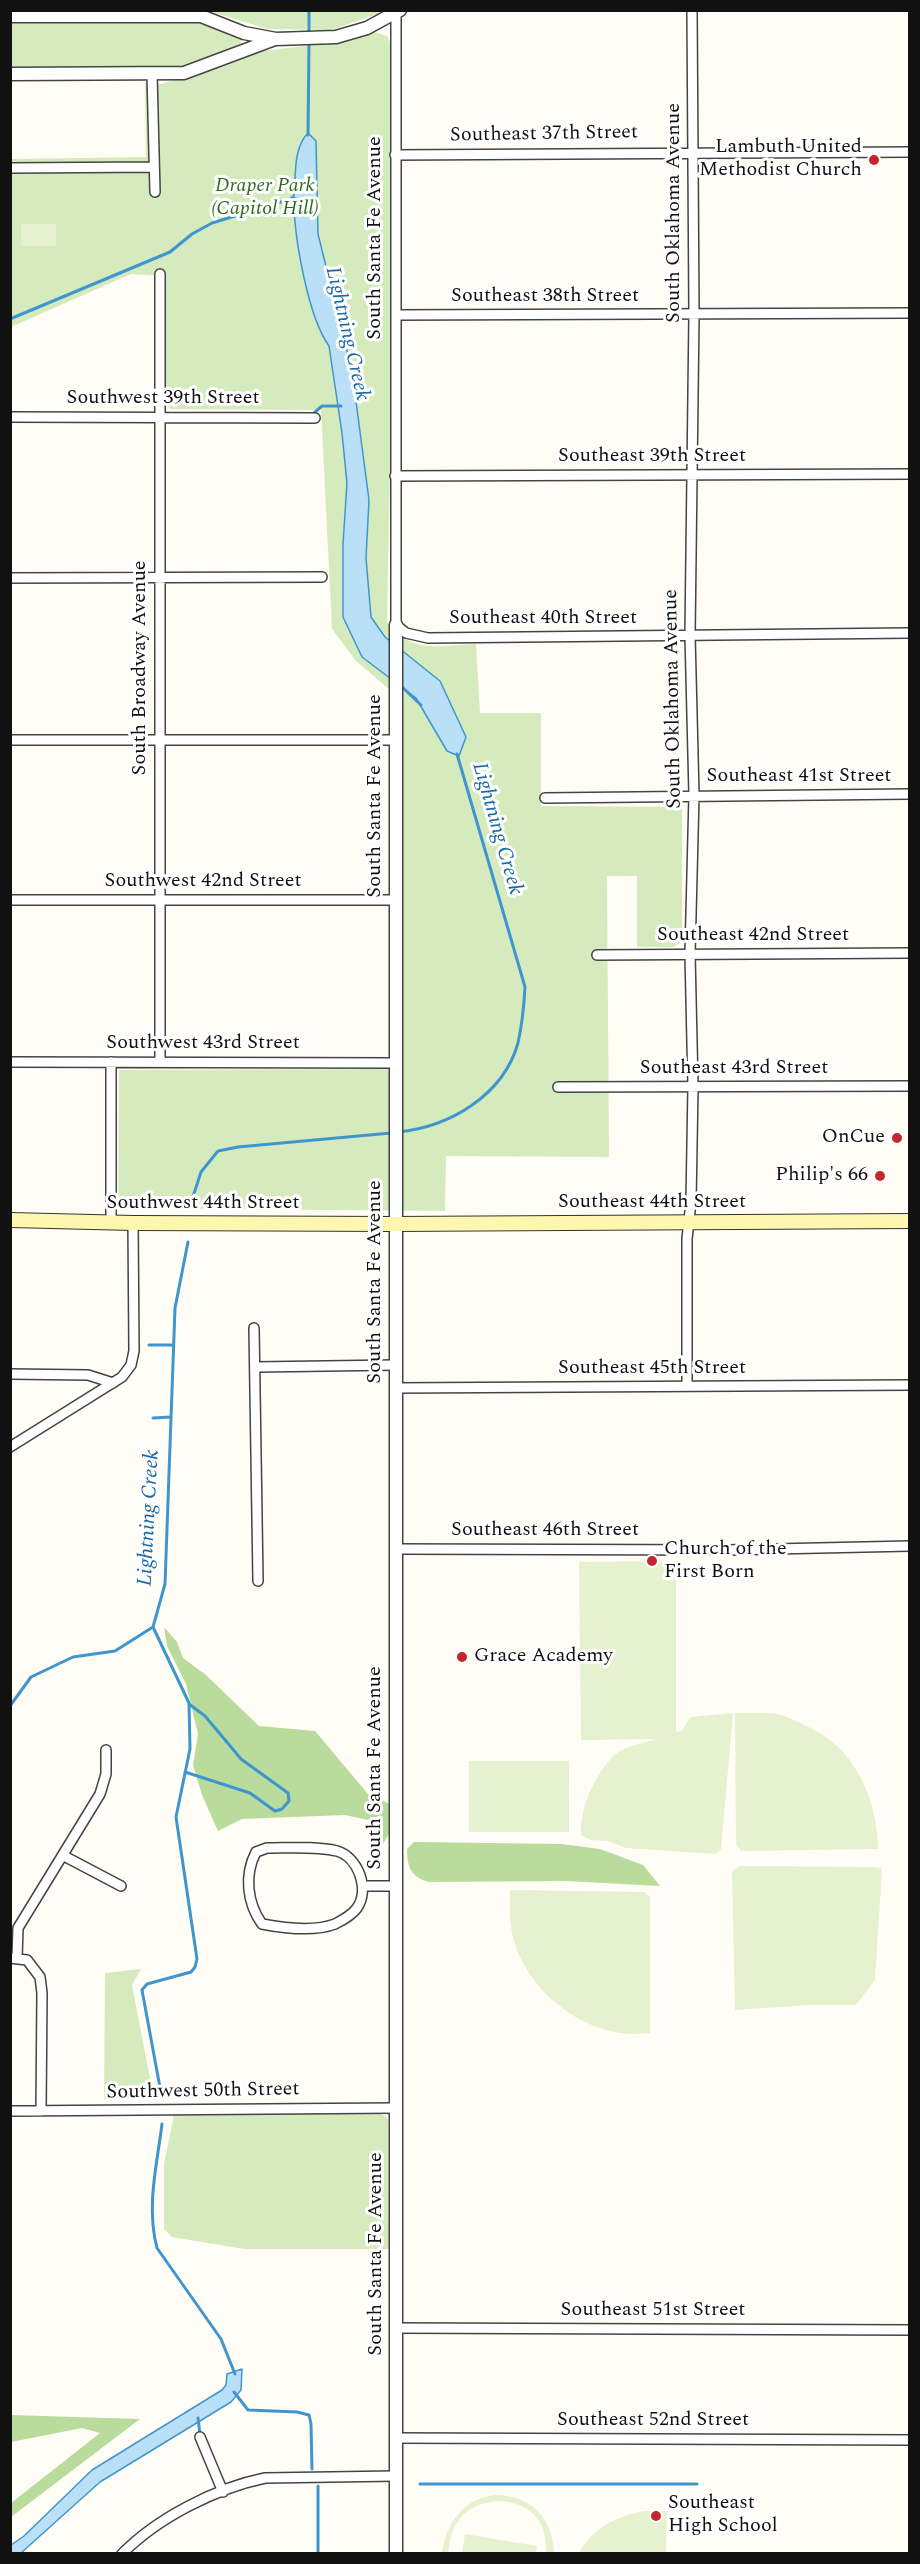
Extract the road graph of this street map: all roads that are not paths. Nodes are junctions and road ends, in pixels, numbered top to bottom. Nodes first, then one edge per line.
1 (692, 10) edge
2 (397, 11) edge
3 (10, 16) edge
4 (276, 39) junction
5 (10, 74) edge
6 (152, 74) junction
7 (692, 151) junction
8 (909, 152) edge
9 (395, 155) junction
10 (154, 167) junction
11 (10, 168) edge
12 (155, 192) dead end
13 (160, 274) dead end
14 (909, 313) edge
15 (694, 314) junction
16 (396, 315) junction
17 (10, 417) edge
18 (159, 417) junction
19 (315, 418) dead end
20 (909, 474) edge
21 (693, 475) junction
22 (395, 476) junction
23 (322, 577) dead end
24 (10, 578) edge
25 (159, 578) junction
26 (396, 625) junction
27 (909, 633) edge
28 (690, 635) junction
29 (10, 740) edge
30 (160, 740) junction
31 (395, 740) junction
32 (909, 794) edge
33 (694, 795) junction
34 (546, 798) dead end
35 (10, 900) edge
36 (159, 900) junction
37 (395, 900) junction
38 (909, 953) edge
39 (690, 954) junction
40 (597, 955) dead end
41 (160, 1061) junction
42 (10, 1062) edge
43 (111, 1062) junction
44 (396, 1063) junction
45 (909, 1086) edge
46 (558, 1087) dead end
47 (693, 1087) junction
48 (10, 1220) edge
49 (909, 1221) edge
50 (688, 1222) junction
51 (111, 1223) junction
52 (133, 1223) junction
53 (394, 1224) junction
54 (254, 1328) dead end
55 (395, 1365) junction
56 (256, 1367) junction
57 (10, 1374) edge
58 (113, 1383) junction
59 (909, 1385) edge
60 (687, 1386) junction
61 (396, 1388) junction
62 (10, 1447) edge
63 (909, 1546) edge
64 (396, 1549) junction
65 (258, 1581) dead end
66 (106, 1749) dead end
67 (64, 1856) junction
68 (121, 1886) dead end
69 (363, 1886) junction
70 (396, 1886) junction
71 (14, 1958) edge
72 (396, 2108) junction
73 (10, 2111) edge
74 (41, 2111) junction
75 (396, 2328) junction
76 (909, 2330) edge
77 (200, 2437) dead end
78 (396, 2438) junction
79 (909, 2440) edge
80 (396, 2476) junction
81 (223, 2492) junction
82 (122, 2553) edge
83 (396, 2553) edge

1 - 7 street, South Oklahoma Avenue
2 - 4 street
2 - 9 street, South Santa Fe Avenue
3 - 4 street
4 - 6 street
5 - 6 street
6 - 10 street
7 - 8 street, Southeast 37th Street
7 - 9 street, Southeast 37th Street
7 - 15 street, South Oklahoma Avenue
9 - 16 street, South Santa Fe Avenue
10 - 11 street
10 - 12 street
13 - 18 street, South Broadway Avenue
14 - 15 street, Southeast 38th Street
15 - 16 street, Southeast 38th Street
15 - 21 street, South Oklahoma Avenue
16 - 22 street, South Santa Fe Avenue
17 - 18 street, Southwest 39th Street
18 - 19 street, Southwest 39th Street
18 - 25 street, South Broadway Avenue
20 - 21 street, Southeast 39th Street
21 - 22 street, Southeast 39th Street
21 - 28 street, South Oklahoma Avenue
22 - 26 street, South Santa Fe Avenue
23 - 25 street
24 - 25 street
25 - 30 street, South Broadway Avenue
26 - 28 street, Southeast 40th Street
26 - 31 street, South Santa Fe Avenue
27 - 28 street, Southeast 40th Street
28 - 33 street, South Oklahoma Avenue
29 - 30 street
30 - 31 street
30 - 36 street, South Broadway Avenue
31 - 37 street, South Santa Fe Avenue
32 - 33 street, Southeast 41st Street
33 - 34 street, Southeast 41st Street
33 - 39 street, South Oklahoma Avenue
35 - 36 street, Southwest 42nd Street
36 - 37 street, Southwest 42nd Street
36 - 41 street, South Broadway Avenue
37 - 44 street, South Santa Fe Avenue
38 - 39 street, Southeast 42nd Street
39 - 40 street, Southeast 42nd Street
39 - 47 street, South Oklahoma Avenue
41 - 43 street, Southwest 43rd Street
41 - 44 street, Southwest 43rd Street
42 - 43 street, Southwest 43rd Street
43 - 51 street
44 - 53 street, South Santa Fe Avenue
45 - 47 street, Southeast 43rd Street
46 - 47 street, Southeast 43rd Street
47 - 50 street, South Oklahoma Avenue
48 - 51 main road, Southwest 44th Street
49 - 50 main road, Southeast 44th Street
50 - 53 main road, Southeast 44th Street
50 - 60 street, South Oklahoma Avenue
51 - 52 main road, Southwest 44th Street
52 - 53 main road, Southwest 44th Street
52 - 58 street
53 - 55 street, South Santa Fe Avenue
54 - 56 street
55 - 56 street
55 - 61 street, South Santa Fe Avenue
56 - 65 street
57 - 58 street
58 - 62 street
59 - 60 street, Southeast 45th Street
60 - 61 street, Southeast 45th Street
61 - 64 street, South Santa Fe Avenue
63 - 64 street, Southeast 46th Street
64 - 70 street, South Santa Fe Avenue
66 - 67 street
67 - 68 street
67 - 71 street
69 - 69 street
69 - 70 street
70 - 72 street, South Santa Fe Avenue
71 - 74 street
72 - 74 street, Southwest 50th Street
72 - 75 street, South Santa Fe Avenue
73 - 74 street, Southwest 50th Street
75 - 76 street, Southeast 51st Street
75 - 78 street, South Santa Fe Avenue
77 - 81 street
78 - 79 street, Southeast 52nd Street
78 - 80 street, South Santa Fe Avenue
80 - 81 street
80 - 83 street, South Santa Fe Avenue
81 - 82 street

